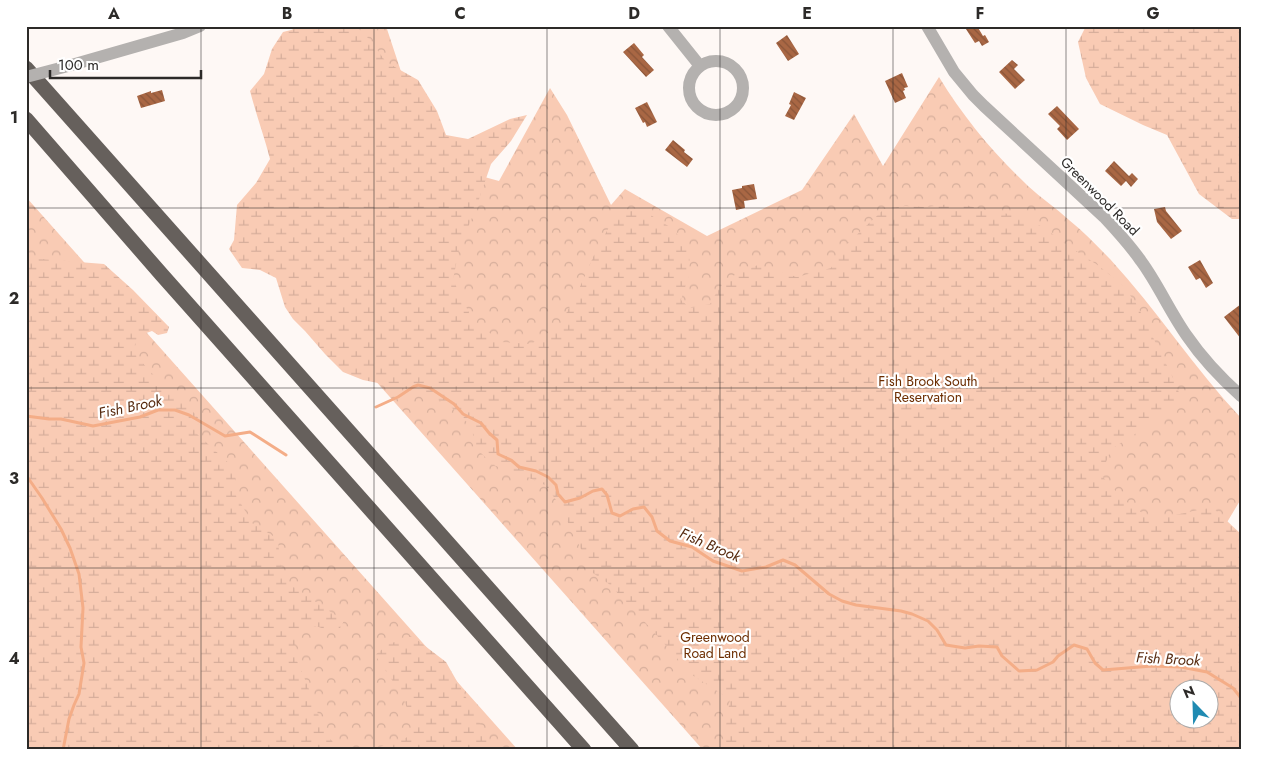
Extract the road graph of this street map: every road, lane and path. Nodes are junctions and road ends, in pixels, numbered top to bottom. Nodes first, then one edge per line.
1 (200, 26) edge
2 (668, 26) edge
3 (927, 26) edge
4 (700, 66) junction
5 (26, 68) edge
6 (26, 77) edge
7 (26, 119) edge
8 (1239, 392) edge
9 (584, 750) edge
10 (632, 750) edge

1 - 6 street, bridge
2 - 4 street
3 - 8 street, Greenwood Road
4 - 4 street
5 - 10 highway
7 - 9 highway

